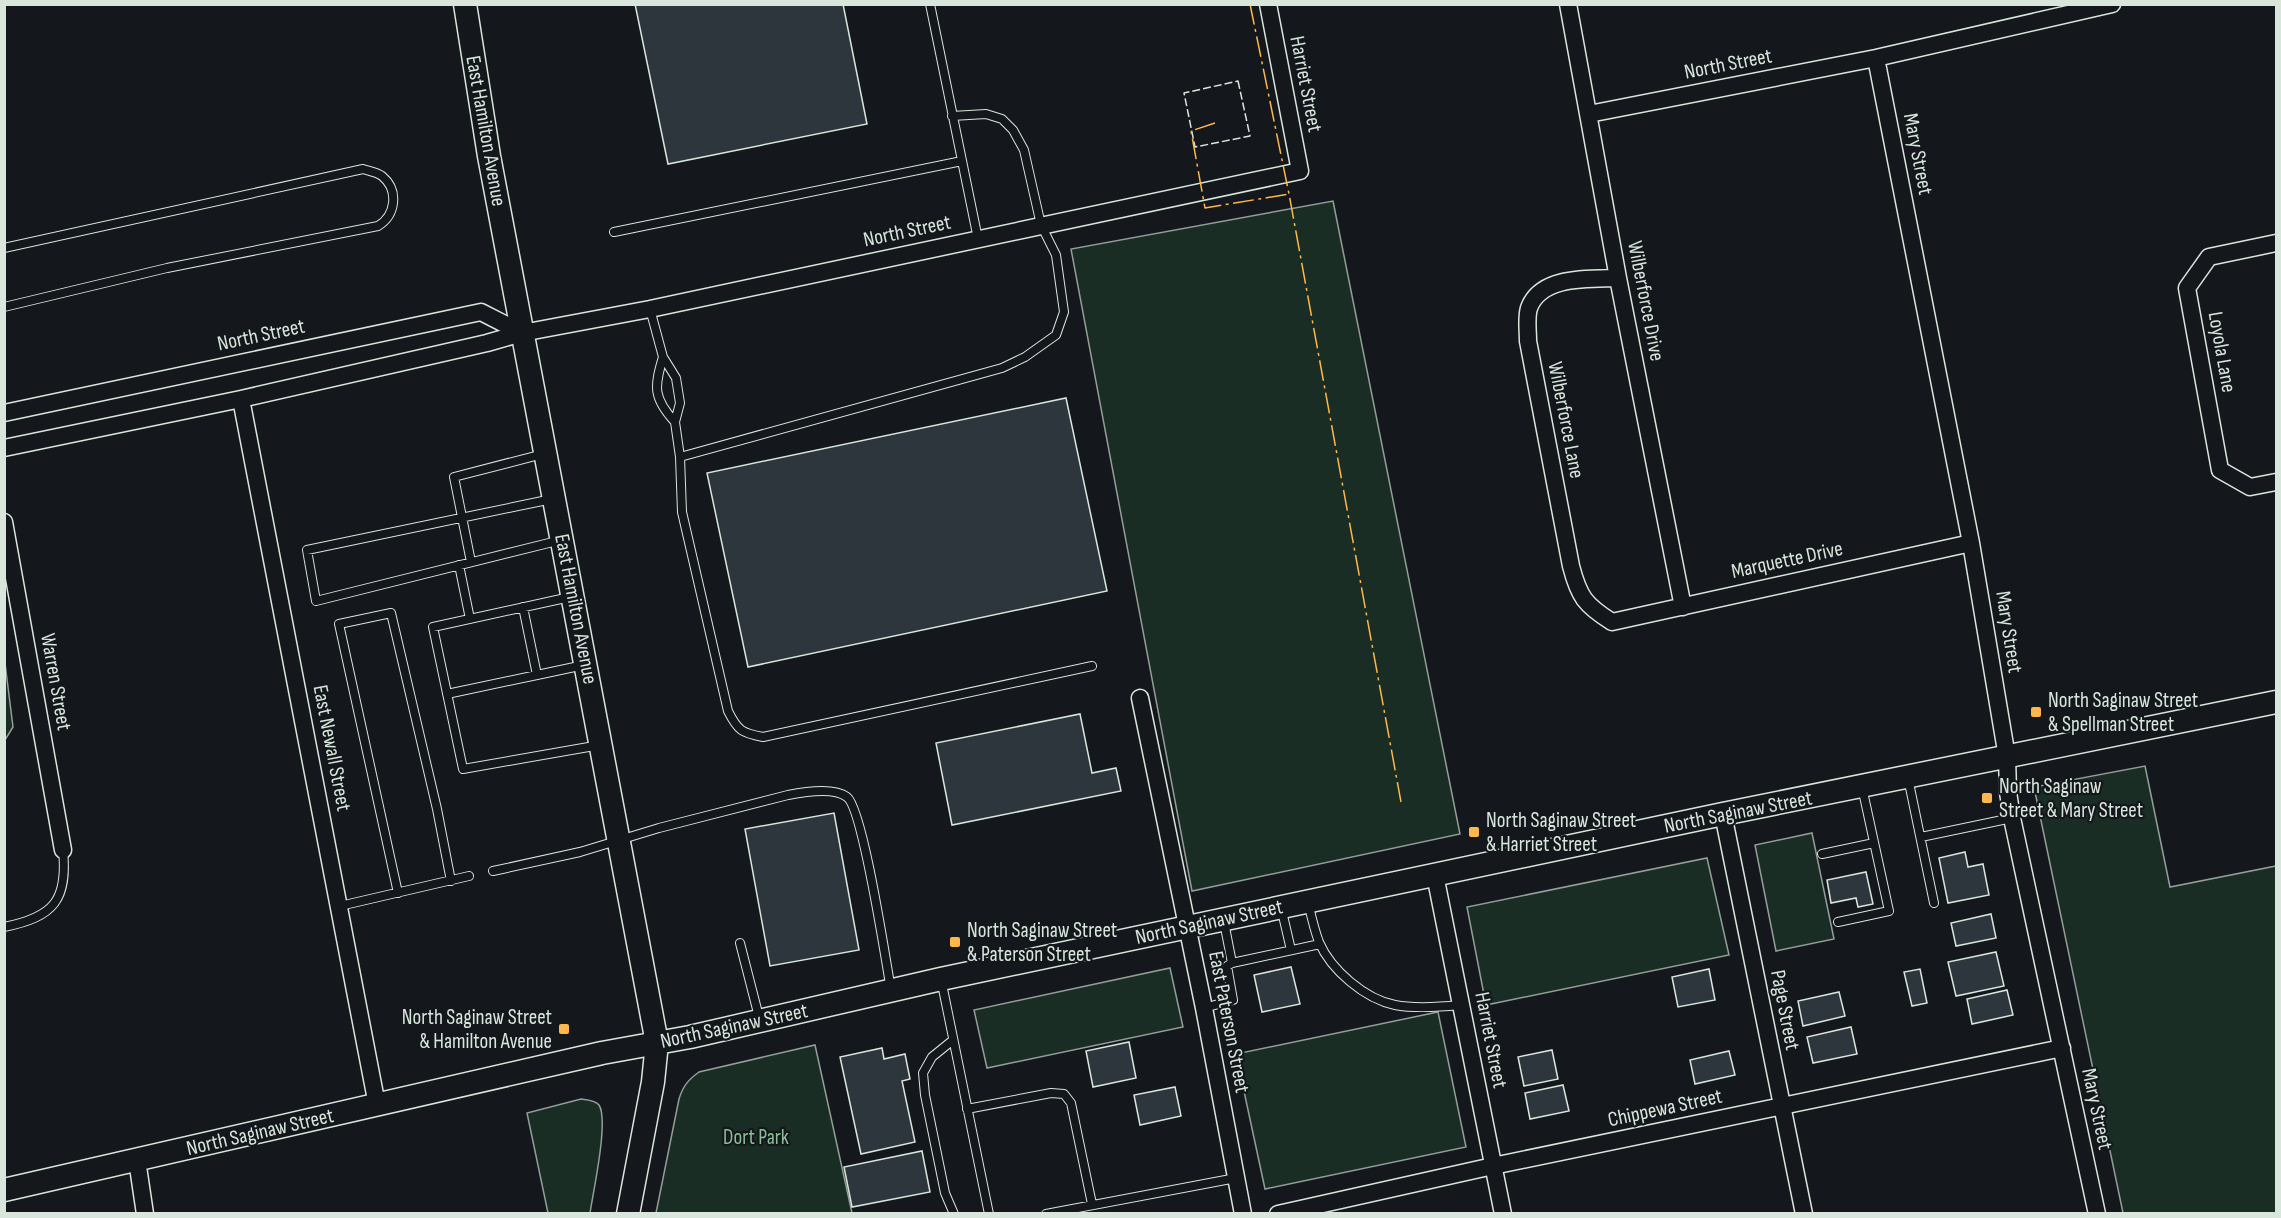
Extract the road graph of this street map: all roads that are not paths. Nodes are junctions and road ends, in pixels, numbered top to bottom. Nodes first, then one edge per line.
1 (465, 4) edge
2 (930, 4) edge
3 (1268, 4) edge
4 (1568, 4) edge
5 (2112, 4) edge
6 (1876, 58) junction
7 (1589, 114) junction
8 (952, 116) junction
9 (962, 161) junction
10 (1300, 171) joint
11 (1041, 225) junction
12 (614, 232) dead end
13 (978, 239) junction
14 (2277, 243) edge
15 (4, 248) edge
16 (1618, 278) junction
17 (4, 306) edge
18 (650, 309) junction
19 (522, 333) junction
20 (663, 357) junction
21 (242, 399) junction
22 (4, 413) edge
23 (675, 422) junction
24 (4, 448) edge
25 (547, 453) junction
26 (680, 457) junction
27 (2277, 482) edge
28 (555, 499) junction
29 (463, 518) junction
30 (4, 522) edge
31 (563, 540) junction
32 (1971, 543) junction
33 (471, 562) junction
34 (459, 565) junction
35 (574, 596) junction
36 (1683, 606) junction
37 (523, 607) junction
38 (470, 619) junction
39 (1612, 622) joint
40 (587, 664) junction
41 (1092, 666) dead end
42 (537, 675) junction
43 (447, 694) junction
44 (1140, 698) dead end
45 (2277, 702) edge
46 (602, 744) junction
47 (2007, 757) junction
48 (1908, 778) junction
49 (1862, 787) junction
50 (1723, 814) junction
51 (2012, 818) junction
52 (1921, 837) junction
53 (620, 840) junction
54 (1874, 843) junction
55 (63, 850) joint
56 (1822, 854) dead end
57 (493, 870) dead end
58 (1435, 875) junction
59 (468, 876) dead end
60 (451, 881) junction
61 (398, 893) junction
62 (1308, 901) junction
63 (1934, 903) dead end
64 (340, 906) junction
65 (1281, 907) junction
66 (1224, 919) junction
67 (1838, 922) dead end
68 (4, 927) edge
69 (1186, 927) junction
70 (740, 943) dead end
71 (1320, 944) junction
72 (1291, 950) junction
73 (1232, 963) junction
74 (941, 979) junction
75 (891, 990) junction
76 (1460, 1005) junction
77 (1204, 1008) junction
78 (760, 1021) junction
79 (953, 1040) junction
80 (657, 1043) junction
81 (2062, 1048) junction
82 (377, 1105) junction
83 (1781, 1107) junction
84 (967, 1109) junction
85 (137, 1160) junction
86 (1493, 1166) junction
87 (1236, 1178) junction
88 (4, 1190) edge
89 (1092, 1204) junction
90 (145, 1214) edge
91 (628, 1214) edge
92 (954, 1214) edge
93 (989, 1214) edge
94 (1046, 1214) edge
95 (1243, 1214) edge
96 (1278, 1214) edge
97 (1503, 1214) edge
98 (1804, 1214) edge
99 (2097, 1214) edge

1 - 19 main road, East Hamilton Avenue
2 - 8 lane
3 - 10 street, Harriet Street
4 - 7 street, Wilberforce Drive
5 - 6 street, North Street
6 - 7 street, North Street
6 - 32 street, Mary Street
7 - 16 street, Wilberforce Drive
8 - 9 lane
8 - 11 lane
9 - 12 lane
9 - 13 lane
10 - 11 street, North Street
11 - 13 street, North Street
11 - 26 lane
13 - 18 street, North Street
14 - 27 street, Loyola Lane
15 - 17 lane
16 - 36 street, Wilberforce Drive
16 - 39 street, Wilberforce Lane
18 - 19 street, North Street
18 - 20 lane
19 - 21 street, North Street
19 - 22 street, North Street
19 - 25 main road, East Hamilton Avenue
20 - 23 lane
20 - 23 lane
21 - 24 street, North Street
21 - 64 street, East Newall Street
23 - 26 lane
25 - 28 main road, East Hamilton Avenue
25 - 29 lane
26 - 41 lane
28 - 29 lane
28 - 31 main road, East Hamilton Avenue
29 - 33 lane
29 - 34 lane
30 - 55 street, Warren Street
31 - 33 lane
31 - 35 main road, East Hamilton Avenue
32 - 36 street, Marquette Drive
32 - 47 street, Mary Street
33 - 34 lane
34 - 38 lane
35 - 37 lane
35 - 40 main road, East Hamilton Avenue
36 - 39 street, Marquette Drive
37 - 38 lane
37 - 42 lane
38 - 43 lane
40 - 42 lane
40 - 46 main road, East Hamilton Avenue
42 - 43 lane
43 - 46 lane
44 - 69 street, East Paterson Street
45 - 47 main road, North Saginaw Street
46 - 53 main road, East Hamilton Avenue
47 - 48 main road, North Saginaw Street
47 - 51 street, Mary Street
48 - 49 main road, North Saginaw Street
48 - 52 lane
49 - 50 main road, North Saginaw Street
49 - 54 lane
50 - 58 main road, North Saginaw Street
50 - 83 street, Page Street
51 - 52 lane
51 - 81 street, Mary Street
52 - 63 lane
53 - 57 lane
53 - 75 lane
53 - 80 main road, East Hamilton Avenue
54 - 56 lane
54 - 67 lane
55 - 68 lane
58 - 62 main road, North Saginaw Street
58 - 76 street, Harriet Street
59 - 60 lane
60 - 61 lane
60 - 61 lane
61 - 64 lane
62 - 65 main road, North Saginaw Street
62 - 71 lane
64 - 82 street, East Newall Street
65 - 66 main road, North Saginaw Street
65 - 72 lane
66 - 69 main road, North Saginaw Street
66 - 73 lane
69 - 74 main road, North Saginaw Street
69 - 77 street, East Paterson Street
70 - 78 lane
71 - 72 lane
71 - 76 lane
72 - 73 lane
73 - 77 lane
74 - 75 main road, North Saginaw Street
74 - 79 lane
75 - 78 main road, North Saginaw Street
76 - 86 street, Harriet Street
77 - 87 street, East Paterson Street
78 - 80 main road, North Saginaw Street
79 - 84 lane
79 - 92 lane
80 - 82 main road, North Saginaw Street
80 - 91 main road, East Hamilton Avenue
81 - 83 street, Chippewa Street
81 - 99 street, Mary Street
82 - 85 main road, North Saginaw Street
83 - 86 street, Chippewa Street
83 - 98 street, Page Street
84 - 89 lane
84 - 93 lane
85 - 88 main road, North Saginaw Street
85 - 90 street
86 - 96 street, Chippewa Street
86 - 97 street, Harriet Street
87 - 89 lane
87 - 95 street, East Paterson Street
89 - 94 lane

